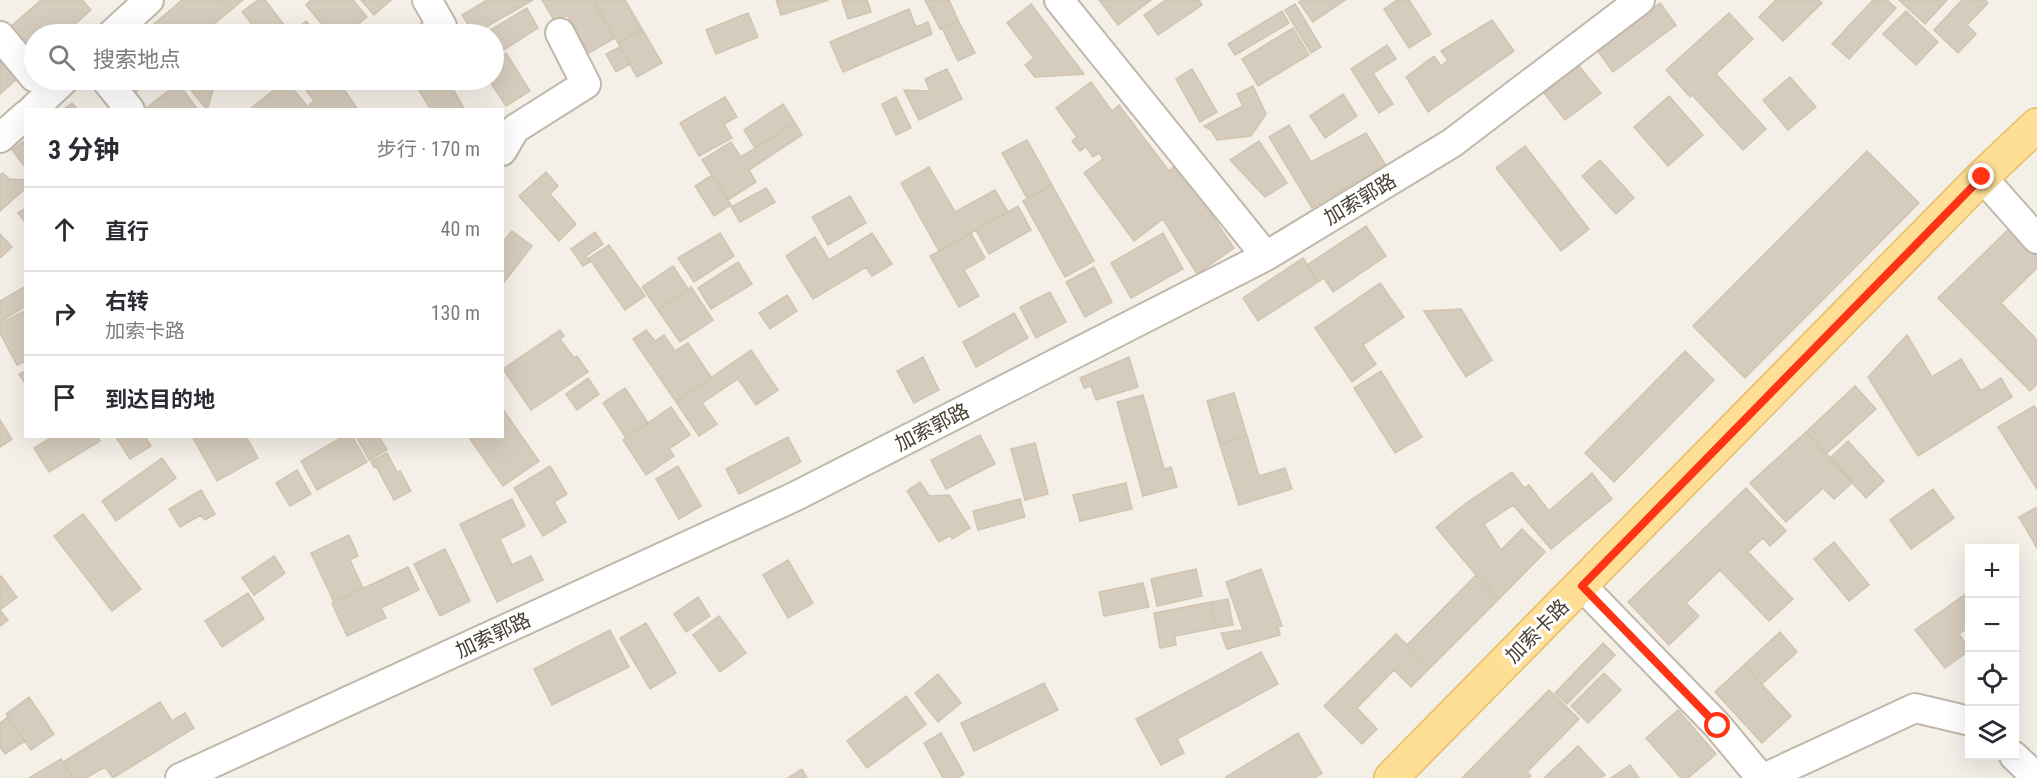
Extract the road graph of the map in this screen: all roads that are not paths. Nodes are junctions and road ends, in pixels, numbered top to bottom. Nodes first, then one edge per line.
1 (149, 0) edge
2 (427, 0) edge
3 (1059, 0) edge
4 (1640, 0) edge
5 (123, 24) edge
6 (441, 24) edge
7 (560, 33) dead end
8 (0, 36) edge
9 (24, 65) edge
10 (114, 90) edge
11 (128, 108) edge
12 (24, 117) edge
13 (2037, 125) edge
14 (0, 138) edge
15 (504, 148) edge
16 (1982, 177) junction
17 (2037, 239) edge
18 (1266, 255) junction
19 (1582, 586) junction
20 (1965, 720) edge
21 (2018, 760) edge
22 (180, 778) edge
23 (1391, 778) edge
24 (1762, 778) edge
25 (2037, 778) edge

1 - 5 street
2 - 6 street
3 - 18 street
4 - 18 street, 加索郭路
7 - 15 street
8 - 9 street
10 - 11 street
12 - 14 street
13 - 16 main road, 加索卡路
16 - 17 street
16 - 19 main road, 加索卡路
18 - 22 street, 加索郭路
19 - 23 main road, 加索卡路
19 - 24 street
20 - 24 street
21 - 25 street

